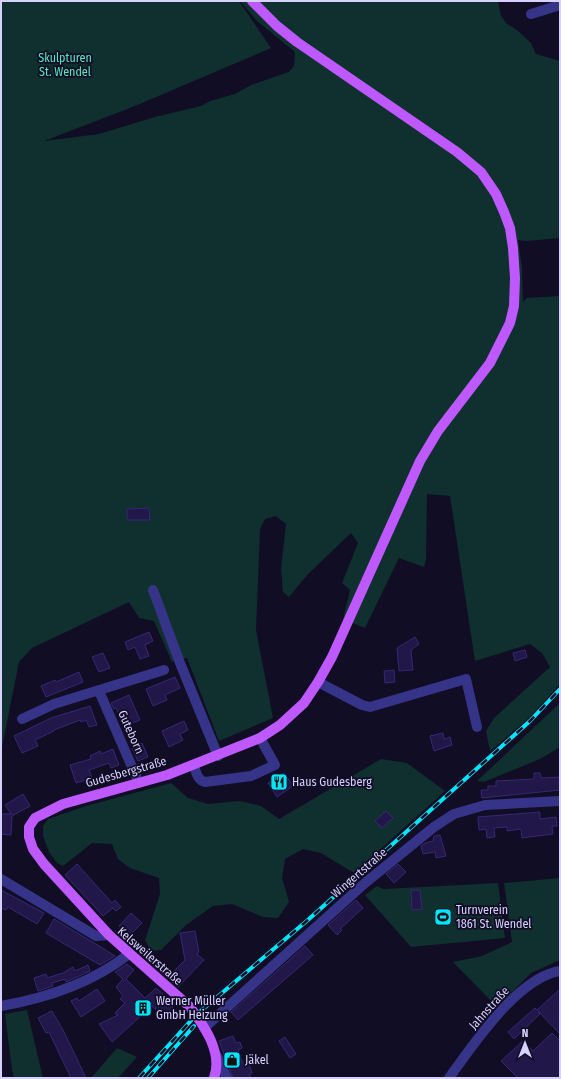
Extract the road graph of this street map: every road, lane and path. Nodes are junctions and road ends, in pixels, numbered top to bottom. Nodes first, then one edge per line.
1 (252, 1) edge
2 (560, 5) edge
3 (531, 14) dead end
4 (153, 590) dead end
5 (164, 670) dead end
6 (318, 682) junction
7 (98, 691) junction
8 (22, 719) dead end
9 (477, 727) dead end
10 (260, 738) junction
11 (218, 756) junction
12 (194, 765) junction
13 (139, 783) junction
14 (560, 801) edge
15 (1, 879) edge
16 (109, 935) junction
17 (129, 954) junction
18 (560, 971) edge
19 (1, 1006) edge
20 (204, 1028) junction
21 (217, 1056) junction
22 (214, 1078) edge
23 (228, 1078) edge
24 (448, 1078) edge

1 - 6 main road, Gudesbergstraße
2 - 3 street
4 - 11 street
5 - 7 street
6 - 9 street
6 - 10 main road, Gudesbergstraße
7 - 8 street
7 - 13 street, Guteborn
10 - 11 main road, Gudesbergstraße
10 - 12 street
11 - 12 main road, Gudesbergstraße
12 - 13 main road, Gudesbergstraße
13 - 16 main road, Gudesbergstraße
14 - 20 street, Wingertstraße
15 - 16 street, Kelsweilerstraße
16 - 17 main road, Kelsweilerstraße
17 - 19 street
17 - 20 main road, Kelsweilerstraße
18 - 24 street, Jahnstraße
20 - 21 main road, Kelsweilerstraße
21 - 22 main road
21 - 23 street, Kelsweilerstraße

